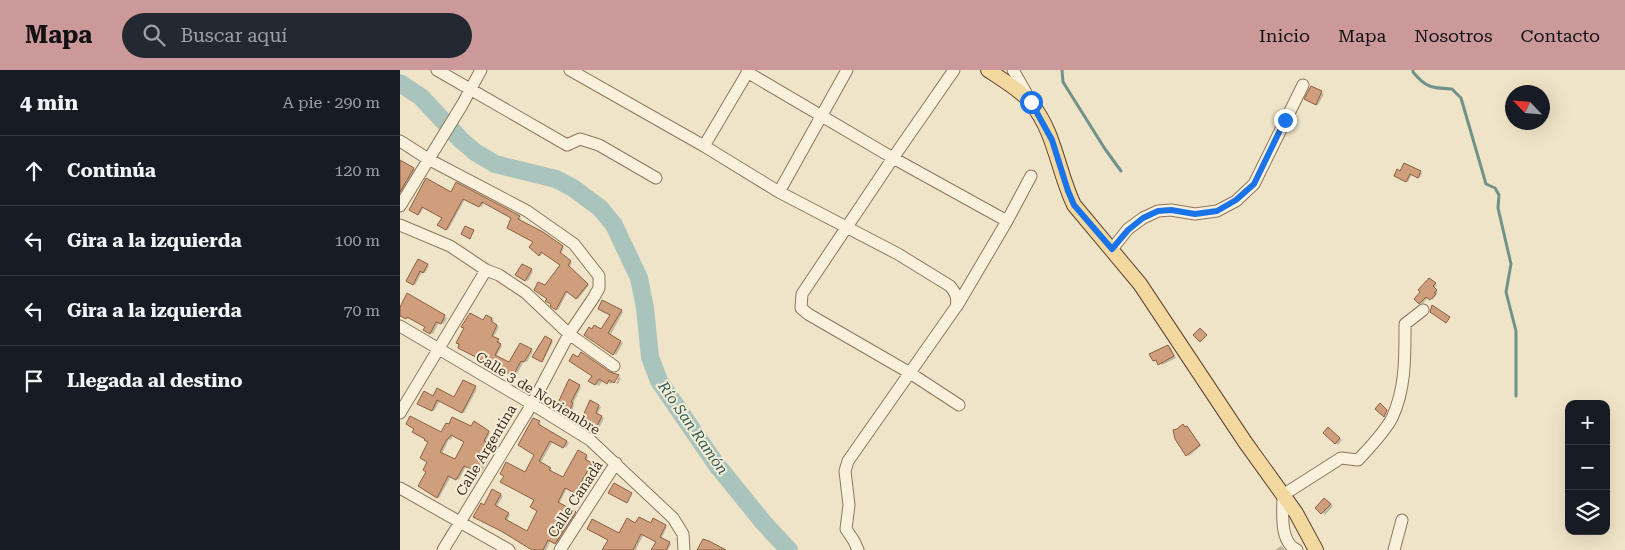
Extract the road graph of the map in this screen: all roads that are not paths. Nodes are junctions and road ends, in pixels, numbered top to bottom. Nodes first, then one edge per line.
1 (437, 70) edge
2 (481, 70) edge
3 (570, 70) edge
4 (847, 70) edge
5 (954, 70) edge
6 (988, 70) edge
7 (1013, 70) edge
8 (748, 71) edge
9 (1303, 84) dead end
10 (471, 89) junction
11 (1031, 102) junction
12 (822, 115) junction
13 (400, 141) edge
14 (704, 146) junction
15 (428, 158) junction
16 (893, 158) junction
17 (1031, 176) dead end
18 (656, 178) dead end
19 (780, 192) junction
20 (400, 206) edge
21 (1007, 221) junction
22 (400, 225) edge
23 (848, 226) junction
24 (1112, 249) junction
25 (486, 270) junction
26 (956, 308) junction
27 (1423, 310) dead end
28 (400, 326) edge
29 (569, 334) junction
30 (438, 349) junction
31 (614, 366) dead end
32 (910, 373) junction
33 (532, 404) junction
34 (959, 405) dead end
35 (400, 413) edge
36 (616, 464) junction
37 (400, 488) edge
38 (1283, 495) junction
39 (1402, 520) dead end
40 (459, 522) junction
41 (443, 550) edge
42 (509, 550) edge
43 (560, 550) edge
44 (684, 550) edge
45 (858, 550) edge
46 (1297, 550) edge
47 (1316, 550) edge
48 (1394, 550) edge

1 - 10 street
2 - 10 street
3 - 14 street
4 - 12 street
5 - 16 street
6 - 11 main road
7 - 11 street
8 - 12 street
8 - 14 street
9 - 24 street
10 - 15 street
10 - 18 street
11 - 24 main road
12 - 16 street
12 - 19 street
13 - 15 street
14 - 19 street
15 - 20 street
15 - 29 street, Calle Argentina
16 - 21 street
16 - 23 street
17 - 21 street
19 - 23 street
21 - 26 street
22 - 25 street
23 - 26 street
23 - 32 street
24 - 38 main road
25 - 29 street
25 - 30 street
26 - 32 street
27 - 38 street
28 - 30 street, Calle 3 de Noviembre
29 - 31 street
29 - 33 street, Calle Argentina
30 - 33 street, Calle 3 de Noviembre
30 - 35 street
32 - 34 street
32 - 45 street
33 - 36 street, Calle 3 de Noviembre
33 - 40 street, Calle Argentina
36 - 43 street, Calle Canadá
36 - 44 street, Calle 3 de Noviembre
37 - 40 street
38 - 46 street
38 - 47 main road
39 - 48 street
40 - 41 street, Calle Argentina
40 - 42 street

